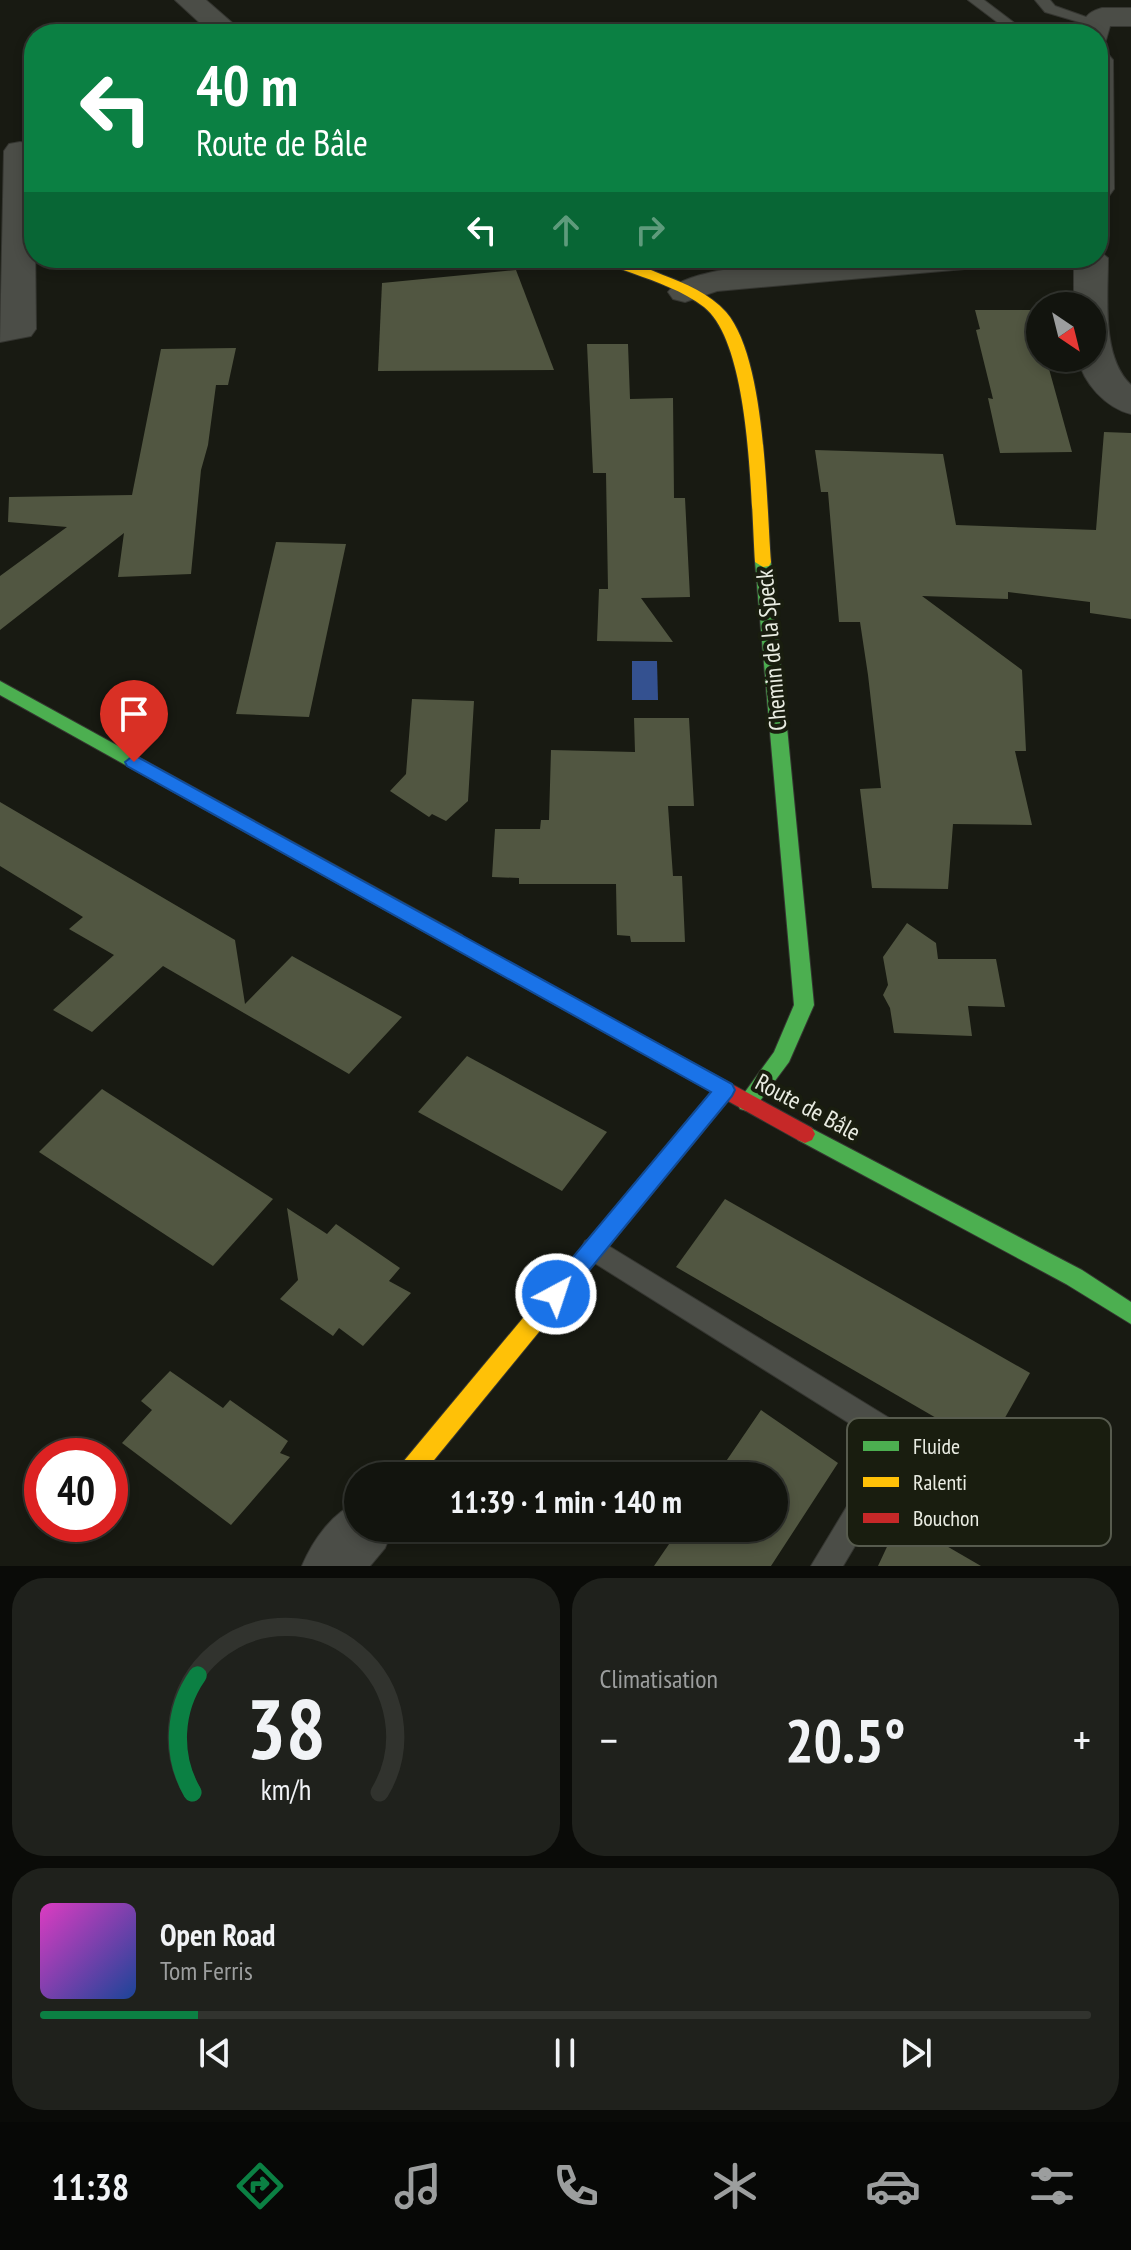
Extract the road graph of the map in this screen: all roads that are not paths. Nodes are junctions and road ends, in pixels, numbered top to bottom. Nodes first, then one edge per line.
1 (189, 0) edge
2 (975, 0) edge
3 (1042, 0) edge
4 (1111, 21) edge
5 (218, 24) edge
6 (1008, 24) edge
7 (20, 151) dead end
8 (629, 268) edge
9 (860, 268) edge
10 (1091, 268) edge
11 (685, 292) junction
12 (1091, 292) edge
13 (0, 332) edge
14 (1098, 372) edge
15 (1131, 403) edge
16 (0, 687) edge
17 (725, 1090) junction
18 (747, 1103) junction
19 (594, 1249) junction
20 (1131, 1314) edge
21 (865, 1418) edge
22 (418, 1462) edge
23 (847, 1531) edge
24 (352, 1542) edge
25 (332, 1566) edge
26 (826, 1566) edge

1 - 5 street
2 - 6 lane
3 - 4 lane
7 - 13 street
8 - 11 street, Chemin de la Speck
9 - 11 street
10 - 12 street
11 - 18 street, Chemin de la Speck
14 - 15 street
16 - 17 street, Route de Bâle
17 - 18 street, Route de Bâle
17 - 19 street
18 - 20 street, Route de Bâle
19 - 21 lane
19 - 22 street
23 - 26 lane
24 - 25 street

